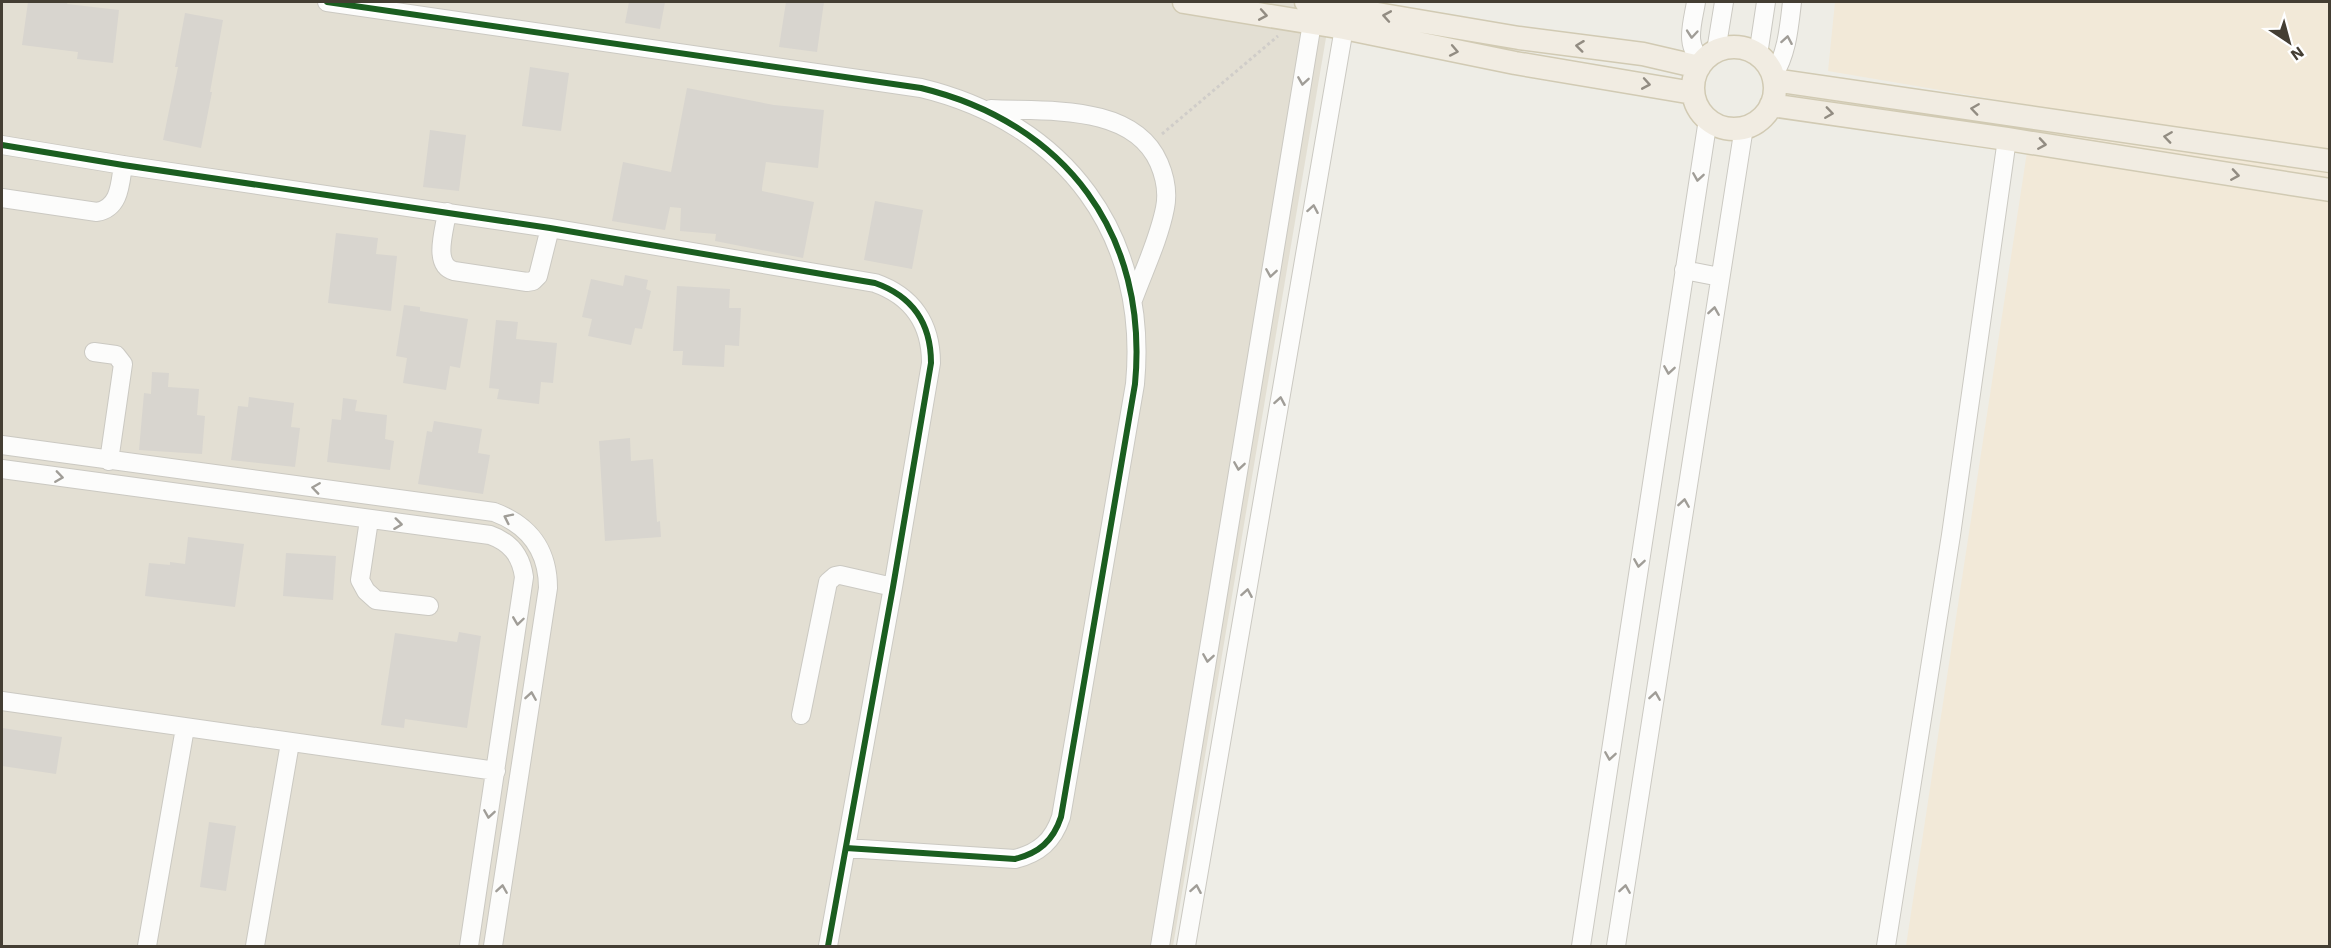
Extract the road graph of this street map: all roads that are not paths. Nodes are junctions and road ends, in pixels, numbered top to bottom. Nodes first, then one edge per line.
1 (327, 2) edge
2 (1184, 2) edge
3 (1696, 2) edge
4 (1724, 2) edge
5 (1766, 2) edge
6 (1792, 2) edge
7 (1349, 13) edge
8 (1305, 15) edge
9 (1520, 38) junction
10 (1758, 55) junction
11 (1706, 60) junction
12 (1515, 63) junction
13 (1773, 78) junction
14 (1693, 93) junction
15 (1771, 105) junction
16 (982, 108) junction
17 (1708, 119) junction
18 (1744, 127) junction
19 (2007, 139) junction
20 (2, 145) edge
21 (2330, 161) edge
22 (123, 165) junction
23 (2330, 190) edge
24 (2, 198) edge
25 (447, 212) junction
26 (550, 228) junction
27 (1684, 270) junction
28 (1720, 277) junction
29 (1134, 300) junction
30 (94, 352) dead end
31 (2, 445) edge
32 (109, 461) junction
33 (2, 469) edge
34 (369, 520) junction
35 (893, 587) junction
36 (429, 606) dead end
37 (2, 701) edge
38 (801, 715) dead end
39 (185, 728) junction
40 (290, 743) junction
41 (496, 771) junction
42 (846, 848) junction
43 (147, 946) edge
44 (255, 946) edge
45 (469, 946) edge
46 (493, 946) edge
47 (828, 946) edge
48 (1160, 946) edge
49 (1186, 946) edge
50 (1581, 946) edge
51 (1616, 946) edge
52 (1886, 946) edge

1 - 16 street
2 -> 8 main road
3 -> 11 street
4 - 11 street
5 - 10 street
13 -> 6 street
7 - 8 main road
9 -> 7 main road
7 -> 12 main road
49 -> 7 street
8 -> 48 street
11 -> 9 main road
9 - 12 main road
10 - 11 main road
10 - 13 main road
11 - 14 main road
12 -> 14 main road
13 - 15 main road
21 -> 13 main road
14 - 17 main road
15 - 18 main road
15 -> 19 main road
16 - 29 street
16 - 29 street
17 - 18 main road
17 -> 27 street
18 - 28 street
19 -> 23 main road
19 - 52 street
20 - 22 street
22 - 24 street
22 - 25 street
25 - 26 street
25 - 26 street
26 - 35 street
27 - 28 street
27 -> 50 street
51 -> 28 street
29 - 42 street
30 - 32 street
31 - 32 street
46 -> 32 street
33 -> 34 street
34 - 36 street
34 -> 41 street
35 - 38 street
35 - 42 street
37 - 39 street
39 - 40 street
39 - 43 street
40 - 41 street
40 - 44 street
41 -> 45 street
42 - 47 street

